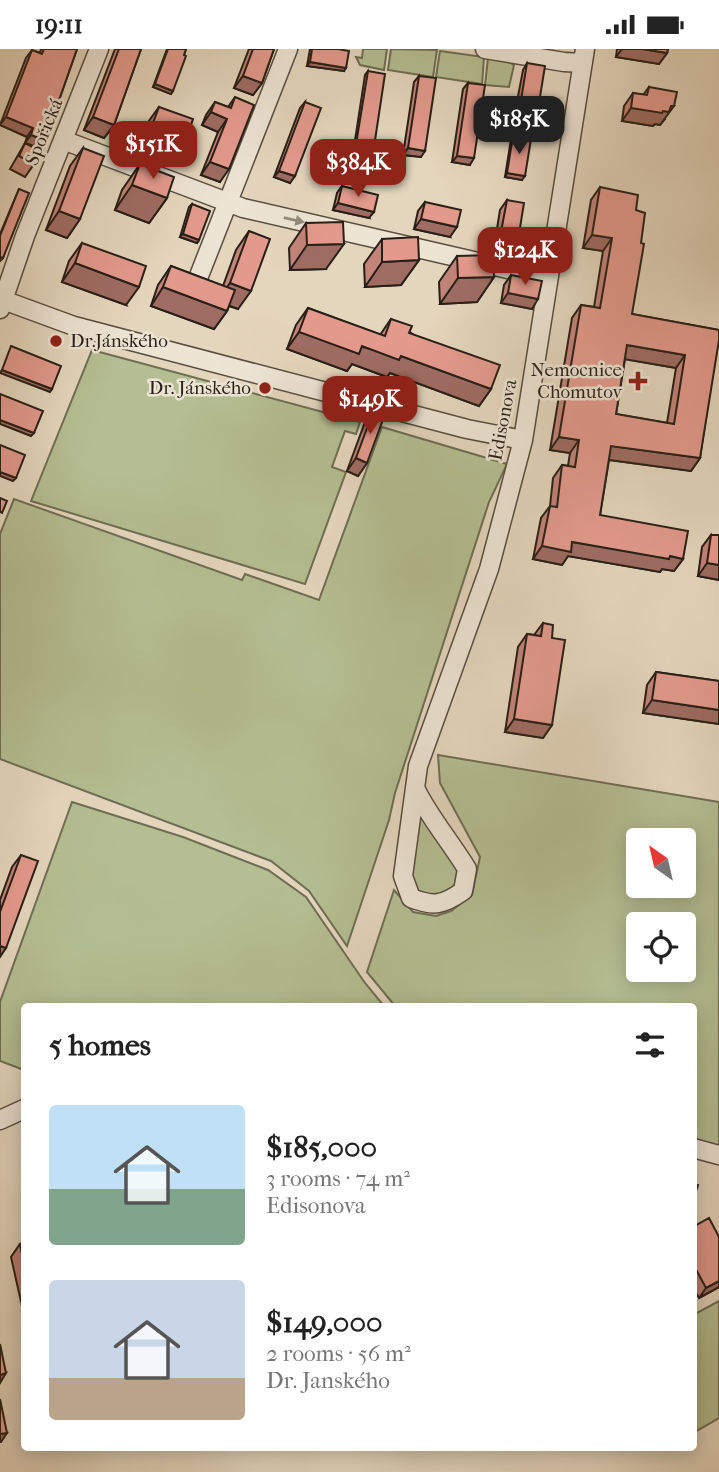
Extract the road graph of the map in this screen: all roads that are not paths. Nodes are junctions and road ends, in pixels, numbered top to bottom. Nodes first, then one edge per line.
1 (99, 49) edge
2 (288, 49) edge
3 (485, 49) edge
4 (584, 56) edge
5 (63, 140) junction
6 (228, 203) junction
7 (548, 274) junction
8 (195, 286) edge
9 (2, 304) edge
10 (523, 440) junction
11 (415, 787) junction
12 (21, 1110) edge
13 (0, 1120) edge
14 (697, 1149) edge
15 (719, 1155) edge

1 - 5 street, Spořická
2 - 6 street
3 - 4 street
4 - 7 street, Edisonova
5 - 6 street
5 - 9 street, Spořická
6 -> 7 street
6 - 8 street
7 - 10 street, Edisonova
9 - 10 street
10 - 11 street, Edisonova
11 - 11 street, Edisonova
12 - 13 street
14 - 15 street

